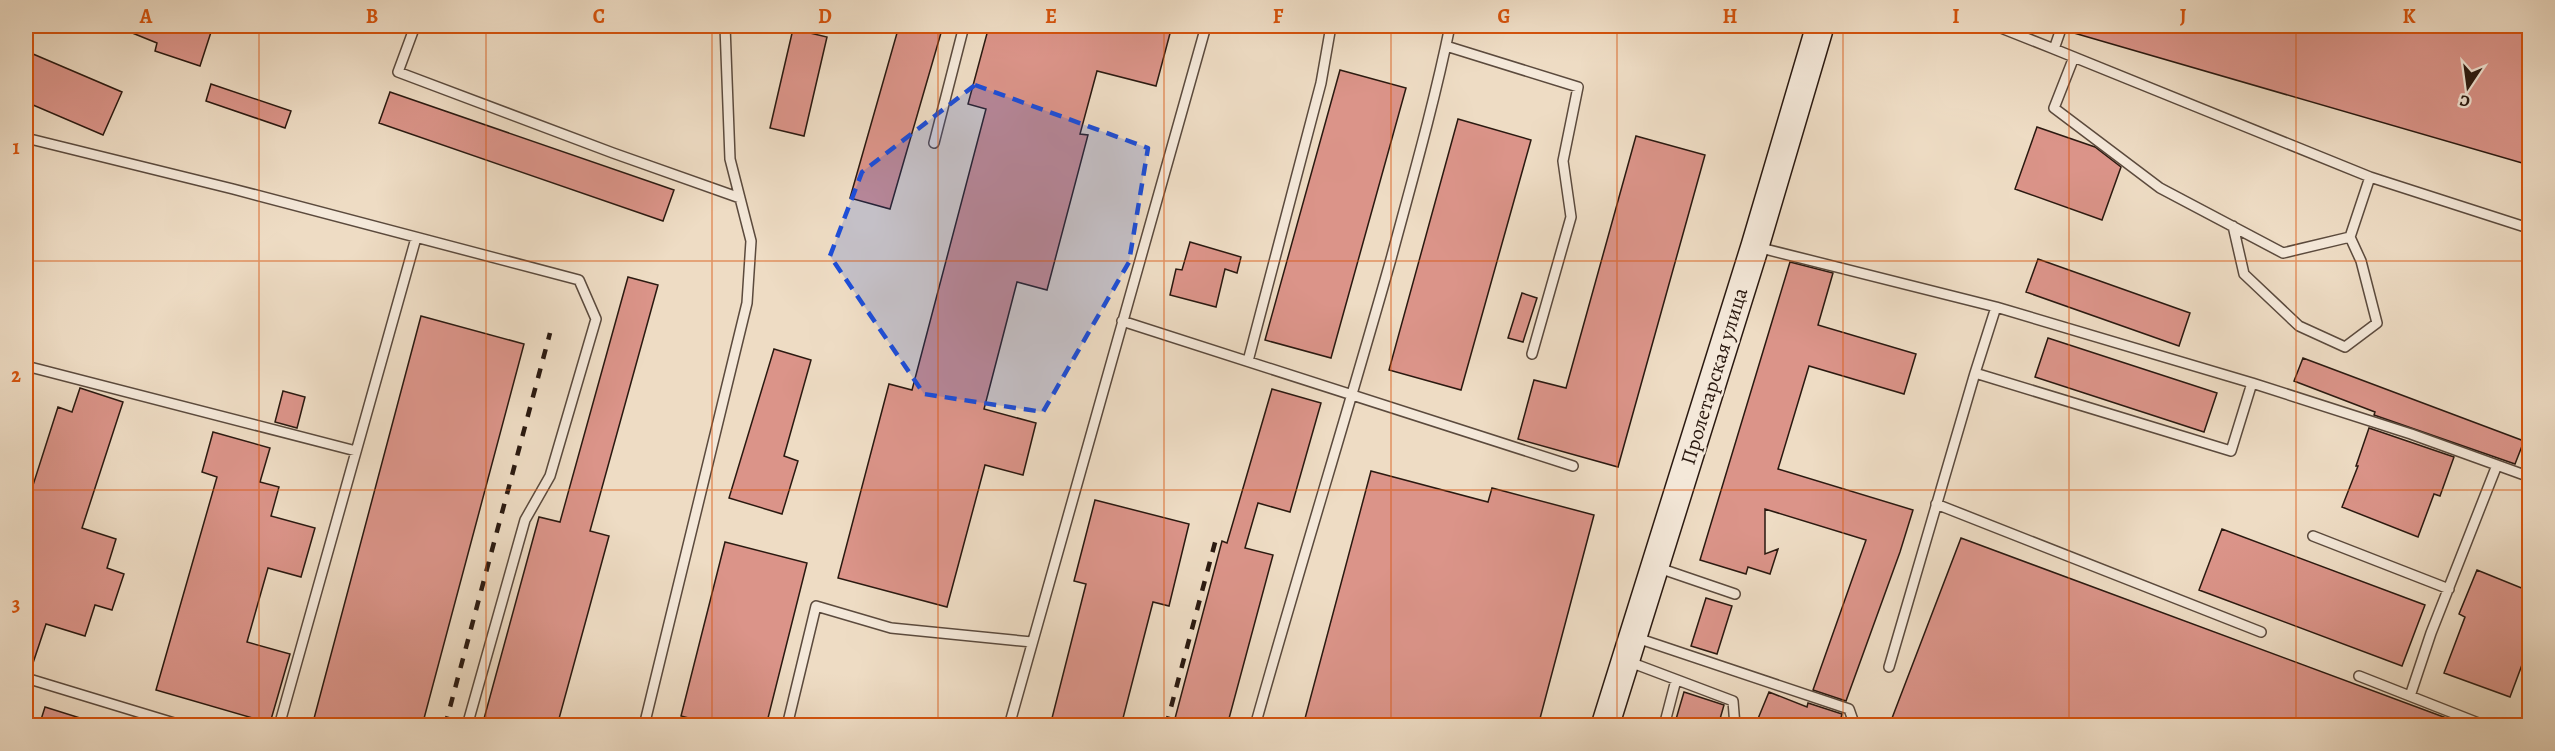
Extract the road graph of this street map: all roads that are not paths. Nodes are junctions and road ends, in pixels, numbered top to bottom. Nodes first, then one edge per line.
1 (415, 26) edge
2 (725, 26) edge
3 (964, 26) edge
4 (1206, 26) edge
5 (1331, 26) edge
6 (1450, 26) edge
7 (1820, 26) edge
8 (1996, 26) edge
9 (2062, 26) edge
10 (1446, 46) junction
11 (2054, 49) junction
12 (2074, 57) junction
13 (26, 138) edge
14 (934, 143) dead end
15 (2370, 177) junction
16 (740, 198) junction
17 (2233, 226) junction
18 (2522, 226) dead end
19 (2350, 237) junction
20 (416, 238) junction
21 (1755, 246) junction
22 (1996, 307) junction
23 (1122, 321) junction
24 (1532, 354) dead end
25 (1248, 361) junction
26 (26, 366) edge
27 (1975, 373) junction
28 (2252, 383) junction
29 (1353, 395) junction
30 (356, 451) junction
31 (2497, 465) junction
32 (1573, 466) dead end
33 (2529, 477) edge
34 (1936, 504) junction
35 (2313, 536) dead end
36 (1653, 567) junction
37 (2449, 589) junction
38 (1735, 594) dead end
39 (2261, 632) dead end
40 (1032, 642) junction
41 (1628, 648) junction
42 (1889, 667) dead end
43 (2359, 676) dead end
44 (26, 678) edge
45 (1676, 680) junction
46 (2410, 696) junction
47 (1607, 719) edge
48 (1258, 725) edge
49 (184, 726) edge
50 (279, 726) edge
51 (466, 726) edge
52 (644, 726) edge
53 (787, 726) edge
54 (1009, 726) edge
55 (1664, 726) edge
56 (1735, 726) edge
57 (1855, 726) edge
58 (2486, 726) edge

1 - 16 lane
2 - 16 lane
3 - 14 lane
4 - 23 lane
5 - 25 lane
6 - 10 lane
7 - 21 street, Пролетарская улица
8 - 11 lane
9 - 11 lane
10 - 24 lane
10 - 29 lane
11 - 12 lane
12 - 15 lane
12 - 17 lane
13 - 20 lane
15 - 18 lane
15 - 19 lane
16 - 52 lane
17 - 19 lane
17 - 19 lane
20 - 30 lane
20 - 51 lane
21 - 22 lane
21 - 36 street, Пролетарская улица
22 - 27 lane
22 - 28 lane
23 - 25 lane
23 - 40 lane
25 - 29 lane
26 - 30 lane
27 - 28 lane
27 - 34 lane
28 - 31 lane
29 - 32 lane
29 - 48 lane
30 - 50 lane
31 - 33 lane
31 - 37 lane
34 - 39 lane
34 - 42 lane
35 - 37 lane
36 - 38 lane
36 - 41 street, Пролетарская улица
37 - 46 lane
40 - 53 lane
40 - 54 lane
41 - 45 lane
41 - 47 street, Пролетарская улица
41 - 57 lane
43 - 46 lane
44 - 49 lane
45 - 55 lane
45 - 56 lane
46 - 58 lane

